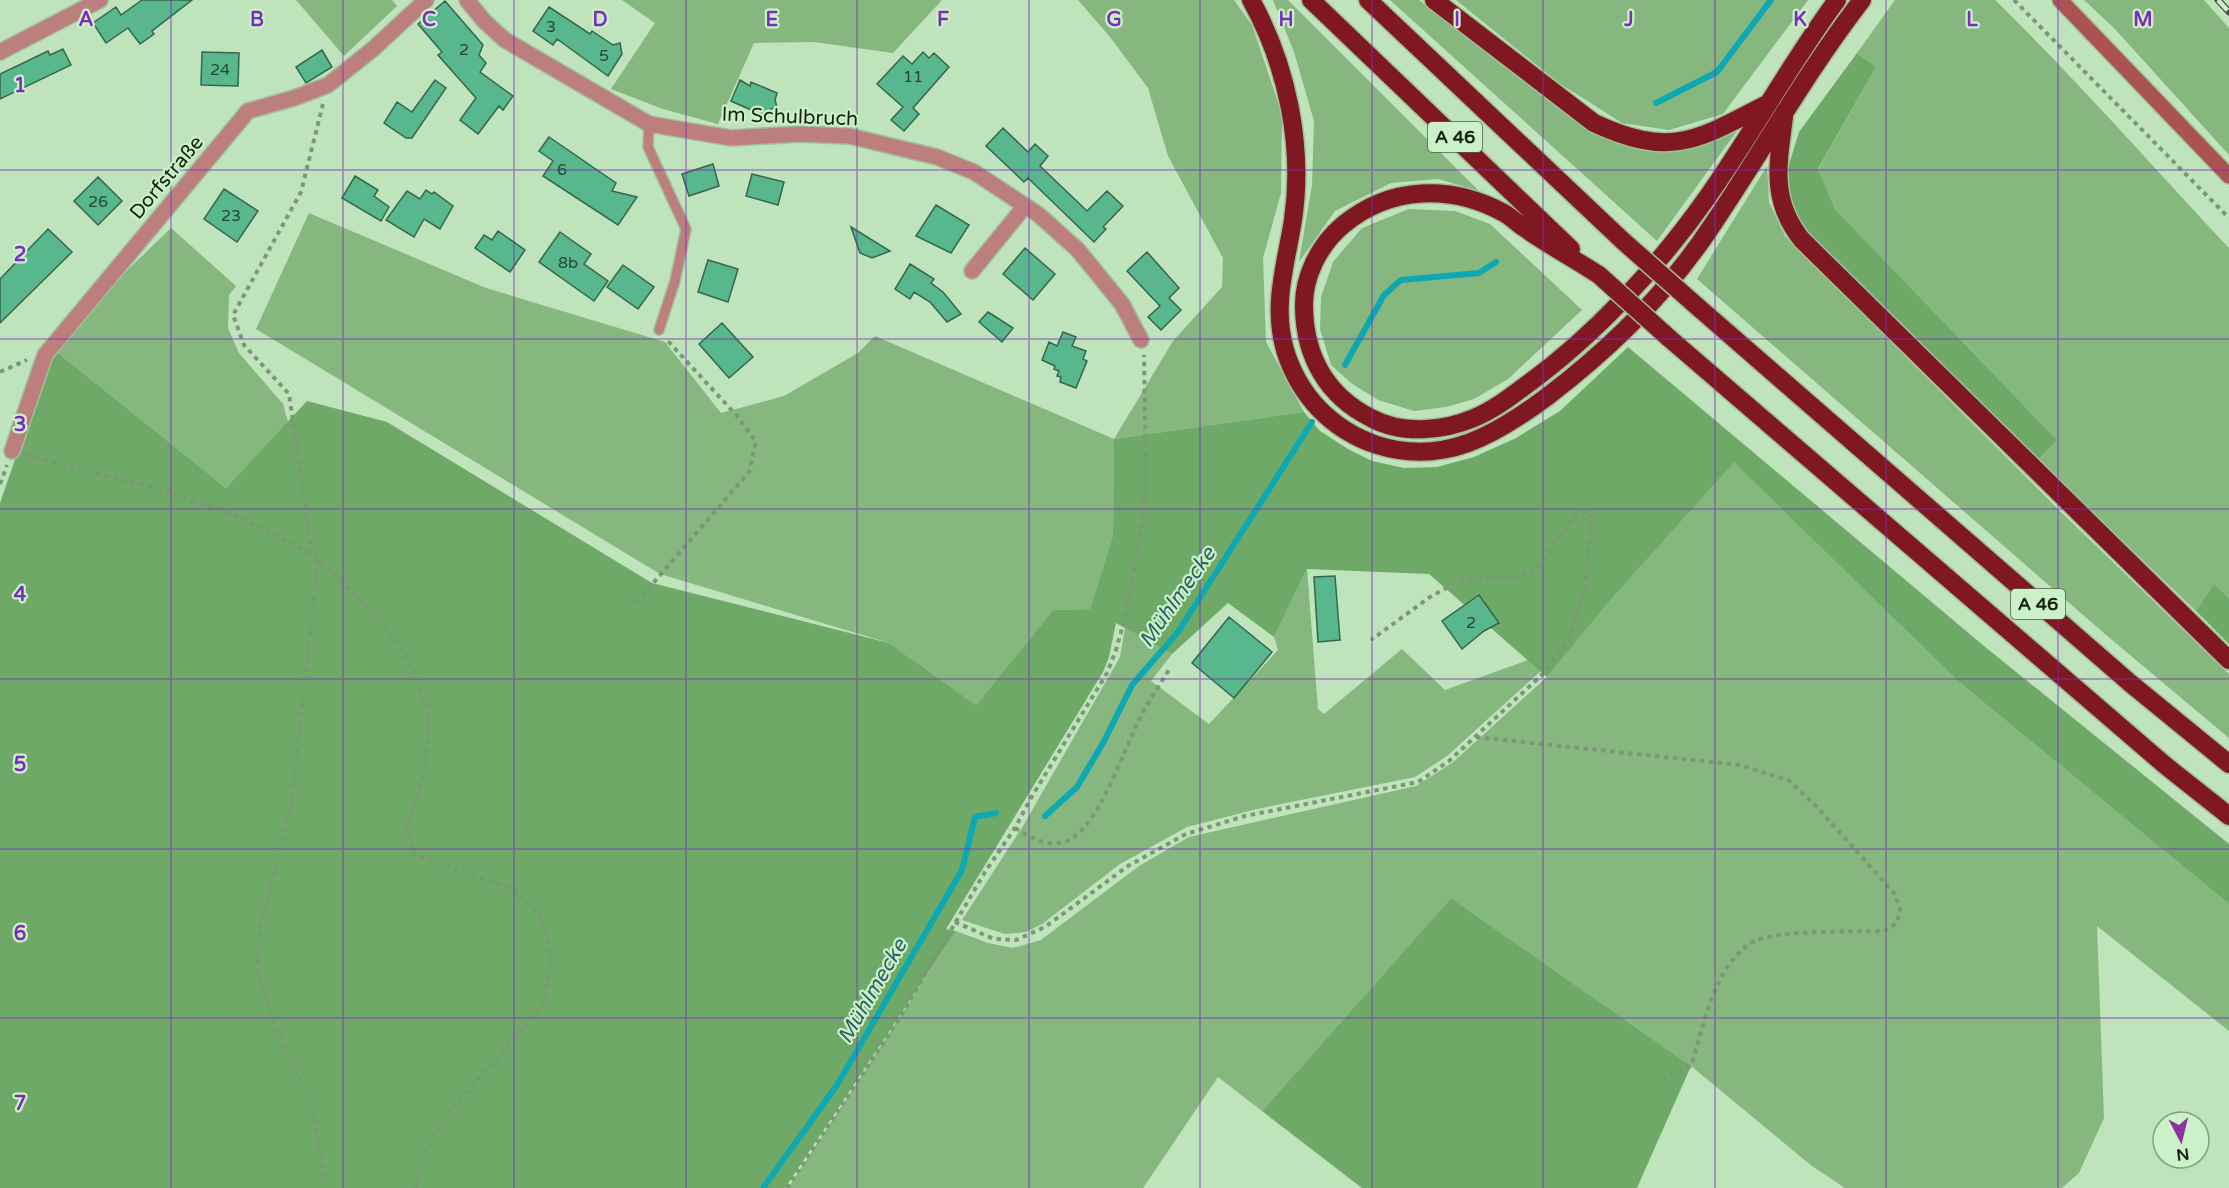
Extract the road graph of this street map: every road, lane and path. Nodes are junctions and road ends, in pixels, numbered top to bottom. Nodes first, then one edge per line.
1 (100, 0) edge
2 (426, 0) edge
3 (467, 0) edge
4 (1251, 0) edge
5 (1311, 0) edge
6 (1368, 0) edge
7 (1434, 0) edge
8 (1837, 0) edge
9 (1862, 0) edge
10 (2014, 0) edge
11 (2060, 0) edge
12 (0, 52) edge
13 (328, 85) junction
14 (1767, 104) junction
15 (1784, 113) junction
16 (649, 124) junction
17 (2229, 176) edge
18 (1024, 206) junction
19 (2229, 218) edge
20 (972, 271) dead end
21 (1599, 275) junction
22 (659, 330) joint
23 (1141, 340) joint
24 (45, 355) junction
25 (0, 372) edge
26 (12, 451) joint
27 (312, 554) junction
28 (318, 560) junction
29 (636, 603) dead end
30 (1371, 640) dead end
31 (2229, 660) edge
32 (1170, 668) dead end
33 (1475, 737) junction
34 (2229, 764) edge
35 (2229, 816) edge
36 (1015, 828) junction
37 (955, 922) junction
38 (1662, 1079) dead end
39 (323, 1188) edge
40 (415, 1188) edge
41 (788, 1188) edge

1 - 12 street
2 - 13 street, Dorfstraße
3 - 16 street, Im Schulbruch
4 - 15 highway
5 - 21 highway, A 46
6 - 34 highway, A 46, bridge
7 - 14 highway
8 - 14 highway
9 - 15 highway
10 - 19 path
11 - 17 main road
13 - 24 street, Dorfstraße
13 - 27 path
14 - 21 highway
15 - 31 highway
16 - 18 street, Im Schulbruch
16 - 22 lane
18 - 20 street
18 - 23 street, Im Schulbruch
21 - 35 highway, A 46, bridge
22 - 29 path
23 - 36 path
24 - 25 path
24 - 26 street, Dorfstraße
26 - 27 path
27 - 28 path
28 - 39 path
28 - 40 path
30 - 33 path
32 - 36 path
33 - 37 path
33 - 38 path
36 - 37 path
37 - 41 path

